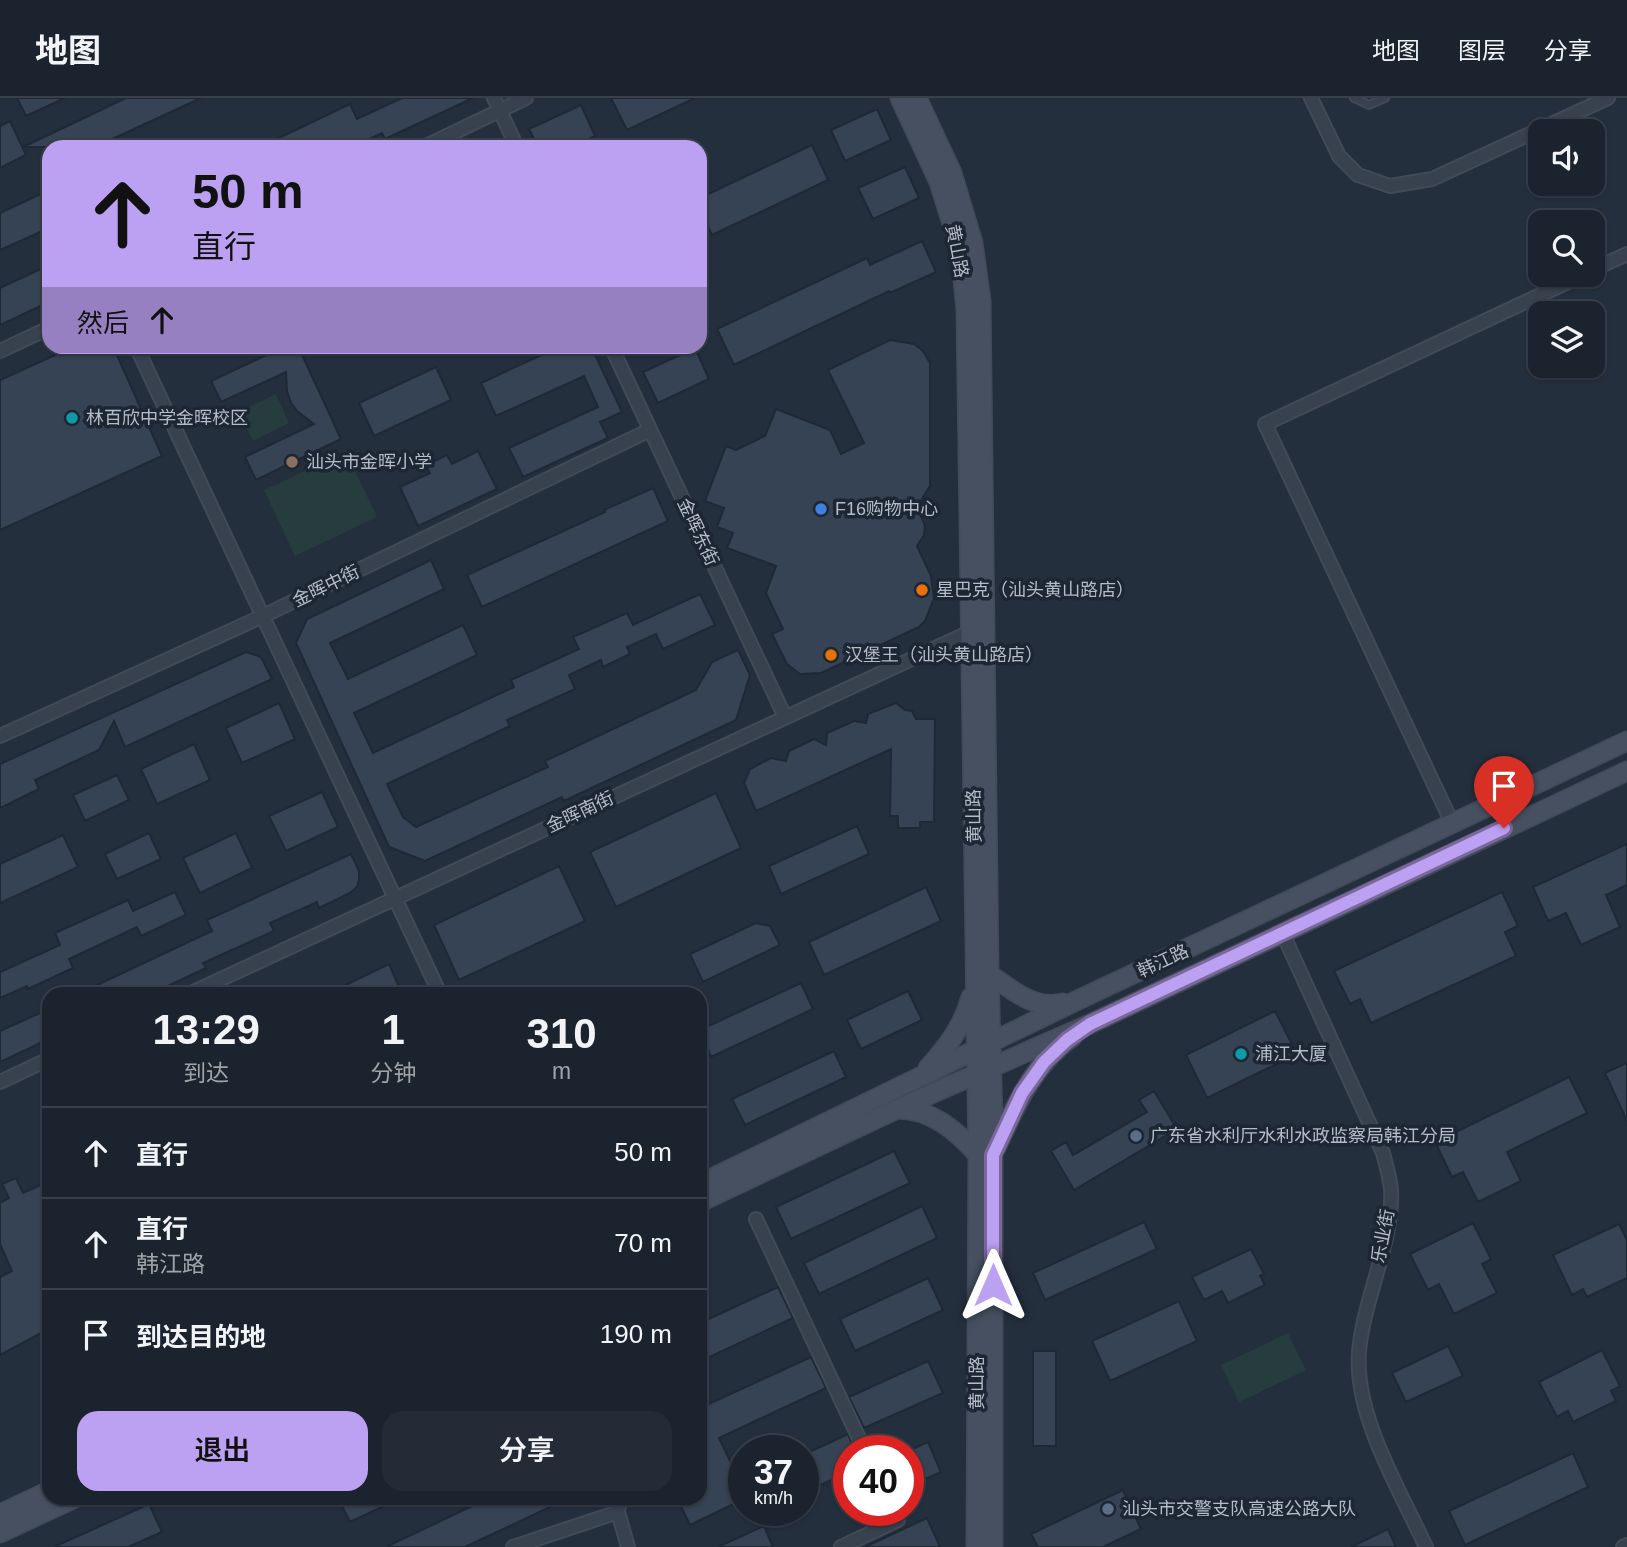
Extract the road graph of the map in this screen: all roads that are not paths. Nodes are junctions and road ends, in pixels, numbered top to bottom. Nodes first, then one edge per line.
1 (494, 98) edge
2 (526, 98) edge
3 (900, 98) edge
4 (917, 98) edge
5 (1311, 98) edge
6 (1354, 98) edge
7 (1385, 98) edge
8 (1608, 98) edge
9 (500, 110) junction
10 (438, 140) edge
11 (514, 140) edge
12 (1627, 254) edge
13 (1605, 264) edge
14 (1557, 287) edge
15 (42, 331) edge
16 (0, 351) edge
17 (140, 354) edge
18 (615, 354) edge
19 (650, 430) junction
20 (263, 616) junction
21 (971, 631) junction
22 (785, 717) junction
23 (0, 736) edge
24 (1627, 741) edge
25 (1627, 771) edge
26 (1453, 825) junction
27 (396, 898) junction
28 (1282, 932) junction
29 (982, 979) junction
30 (204, 987) edge
31 (437, 987) edge
32 (1080, 999) junction
33 (1090, 1024) junction
34 (984, 1046) junction
35 (42, 1062) edge
36 (984, 1070) junction
37 (920, 1077) junction
38 (0, 1082) edge
39 (897, 1109) junction
40 (985, 1155) junction
41 (707, 1181) edge
42 (707, 1199) edge
43 (756, 1219) dead end
44 (857, 1435) edge
45 (42, 1494) edge
46 (60, 1505) edge
47 (619, 1505) edge
48 (618, 1512) junction
49 (0, 1514) edge
50 (885, 1526) edge
51 (0, 1533) edge
52 (513, 1547) edge
53 (628, 1547) edge
54 (841, 1547) edge
55 (976, 1547) edge
56 (993, 1547) edge
57 (1426, 1547) edge

1 - 9 street
2 - 9 street
3 - 21 street, 黄山路
4 - 29 street, 黄山路
5 - 8 street
6 - 7 lane
9 - 10 street
9 - 11 street
12 - 13 street
14 - 26 street
15 - 16 street
17 - 20 street
18 - 19 street, 金晖东街
19 - 20 street, 金晖中街
19 - 22 street, 金晖东街
20 - 23 street, 金晖中街
20 - 27 street
21 - 22 street, 金晖南街
21 - 29 street, 黄山路
22 - 27 street, 金晖南街
24 - 26 street, 韩江路
25 - 28 street, 韩江路
26 - 32 street, 韩江路
27 - 30 street, 金晖南街
27 - 31 street
28 - 33 street, 韩江路
28 - 57 street, 乐业街
29 - 32 street
29 - 34 street, 黄山路
29 - 37 street
32 - 34 street, 韩江路
33 - 36 street, 韩江路
33 - 40 street
34 - 36 street, 黄山路
34 - 37 street, 韩江路
35 - 38 street
36 - 39 street, 韩江路
36 - 40 street, 黄山路
37 - 41 street, 韩江路
39 - 40 street
39 - 42 street, 韩江路
40 - 55 street, 黄山路
40 - 56 street, 黄山路
43 - 44 street
45 - 49 street
46 - 51 street
47 - 48 street
48 - 52 street
48 - 53 street
50 - 54 street

